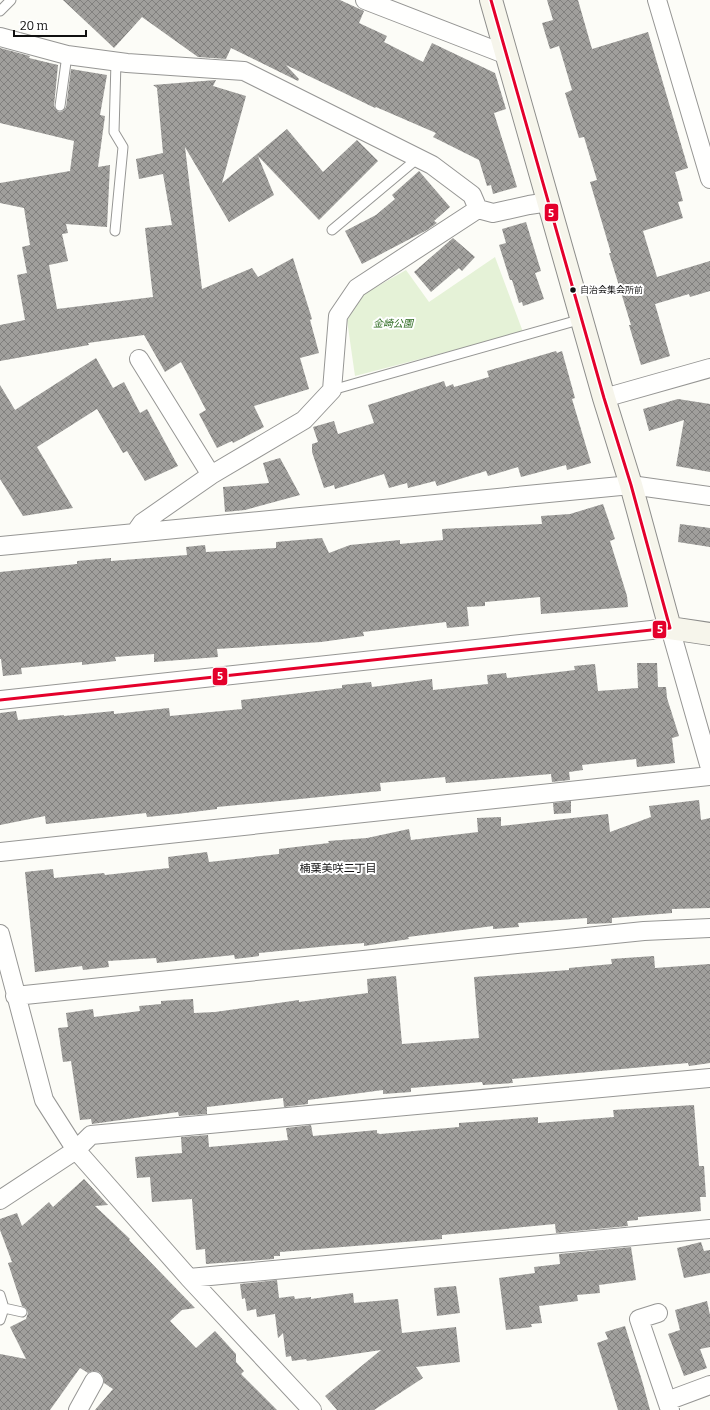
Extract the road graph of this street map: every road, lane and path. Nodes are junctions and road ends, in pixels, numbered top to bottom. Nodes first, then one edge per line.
1 (11, 0) edge
2 (365, 0) edge
3 (491, 0) edge
4 (657, 0) edge
5 (0, 12) edge
6 (0, 36) edge
7 (67, 55) junction
8 (506, 55) junction
9 (116, 62) junction
10 (60, 106) dead end
11 (418, 158) junction
12 (710, 179) edge
13 (549, 202) junction
14 (478, 209) junction
15 (332, 230) dead end
16 (115, 231) dead end
17 (582, 319) junction
18 (139, 359) dead end
19 (710, 368) edge
20 (332, 390) junction
21 (604, 398) junction
22 (211, 476) junction
23 (631, 485) junction
24 (710, 496) edge
25 (135, 533) junction
26 (0, 546) edge
27 (670, 628) junction
28 (710, 634) edge
29 (0, 700) edge
30 (710, 768) edge
31 (710, 776) edge
32 (0, 852) edge
33 (710, 928) edge
34 (0, 934) edge
35 (15, 996) junction
36 (710, 1078) edge
37 (76, 1150) junction
38 (2, 1194) edge
39 (710, 1229) edge
40 (189, 1278) junction
41 (0, 1295) edge
42 (4, 1308) junction
43 (22, 1312) dead end
44 (658, 1312) dead end
45 (0, 1320) edge
46 (94, 1381) dead end
47 (710, 1385) edge
48 (669, 1405) edge
49 (308, 1408) edge
50 (78, 1410) edge

1 - 5 lane
2 - 8 street
3 - 8 street
4 - 12 street
6 - 7 street
7 - 9 street
7 - 10 lane
8 - 13 street
9 - 11 street
9 - 16 lane
11 - 14 street
11 - 15 lane
13 - 14 street
13 - 17 street
14 - 20 street
17 - 20 lane
17 - 21 street
18 - 22 street
19 - 21 street
20 - 22 street
21 - 23 street
22 - 25 street
23 - 24 street
23 - 25 street
23 - 27 street
25 - 26 street
27 - 28 street
27 - 29 street
27 - 30 street
31 - 32 street
33 - 35 street
34 - 35 street
35 - 37 street
36 - 37 street
37 - 38 street
37 - 40 street
39 - 40 street
40 - 49 street
41 - 42 lane
42 - 43 lane
42 - 45 lane
44 - 48 street
46 - 50 street
47 - 48 street

